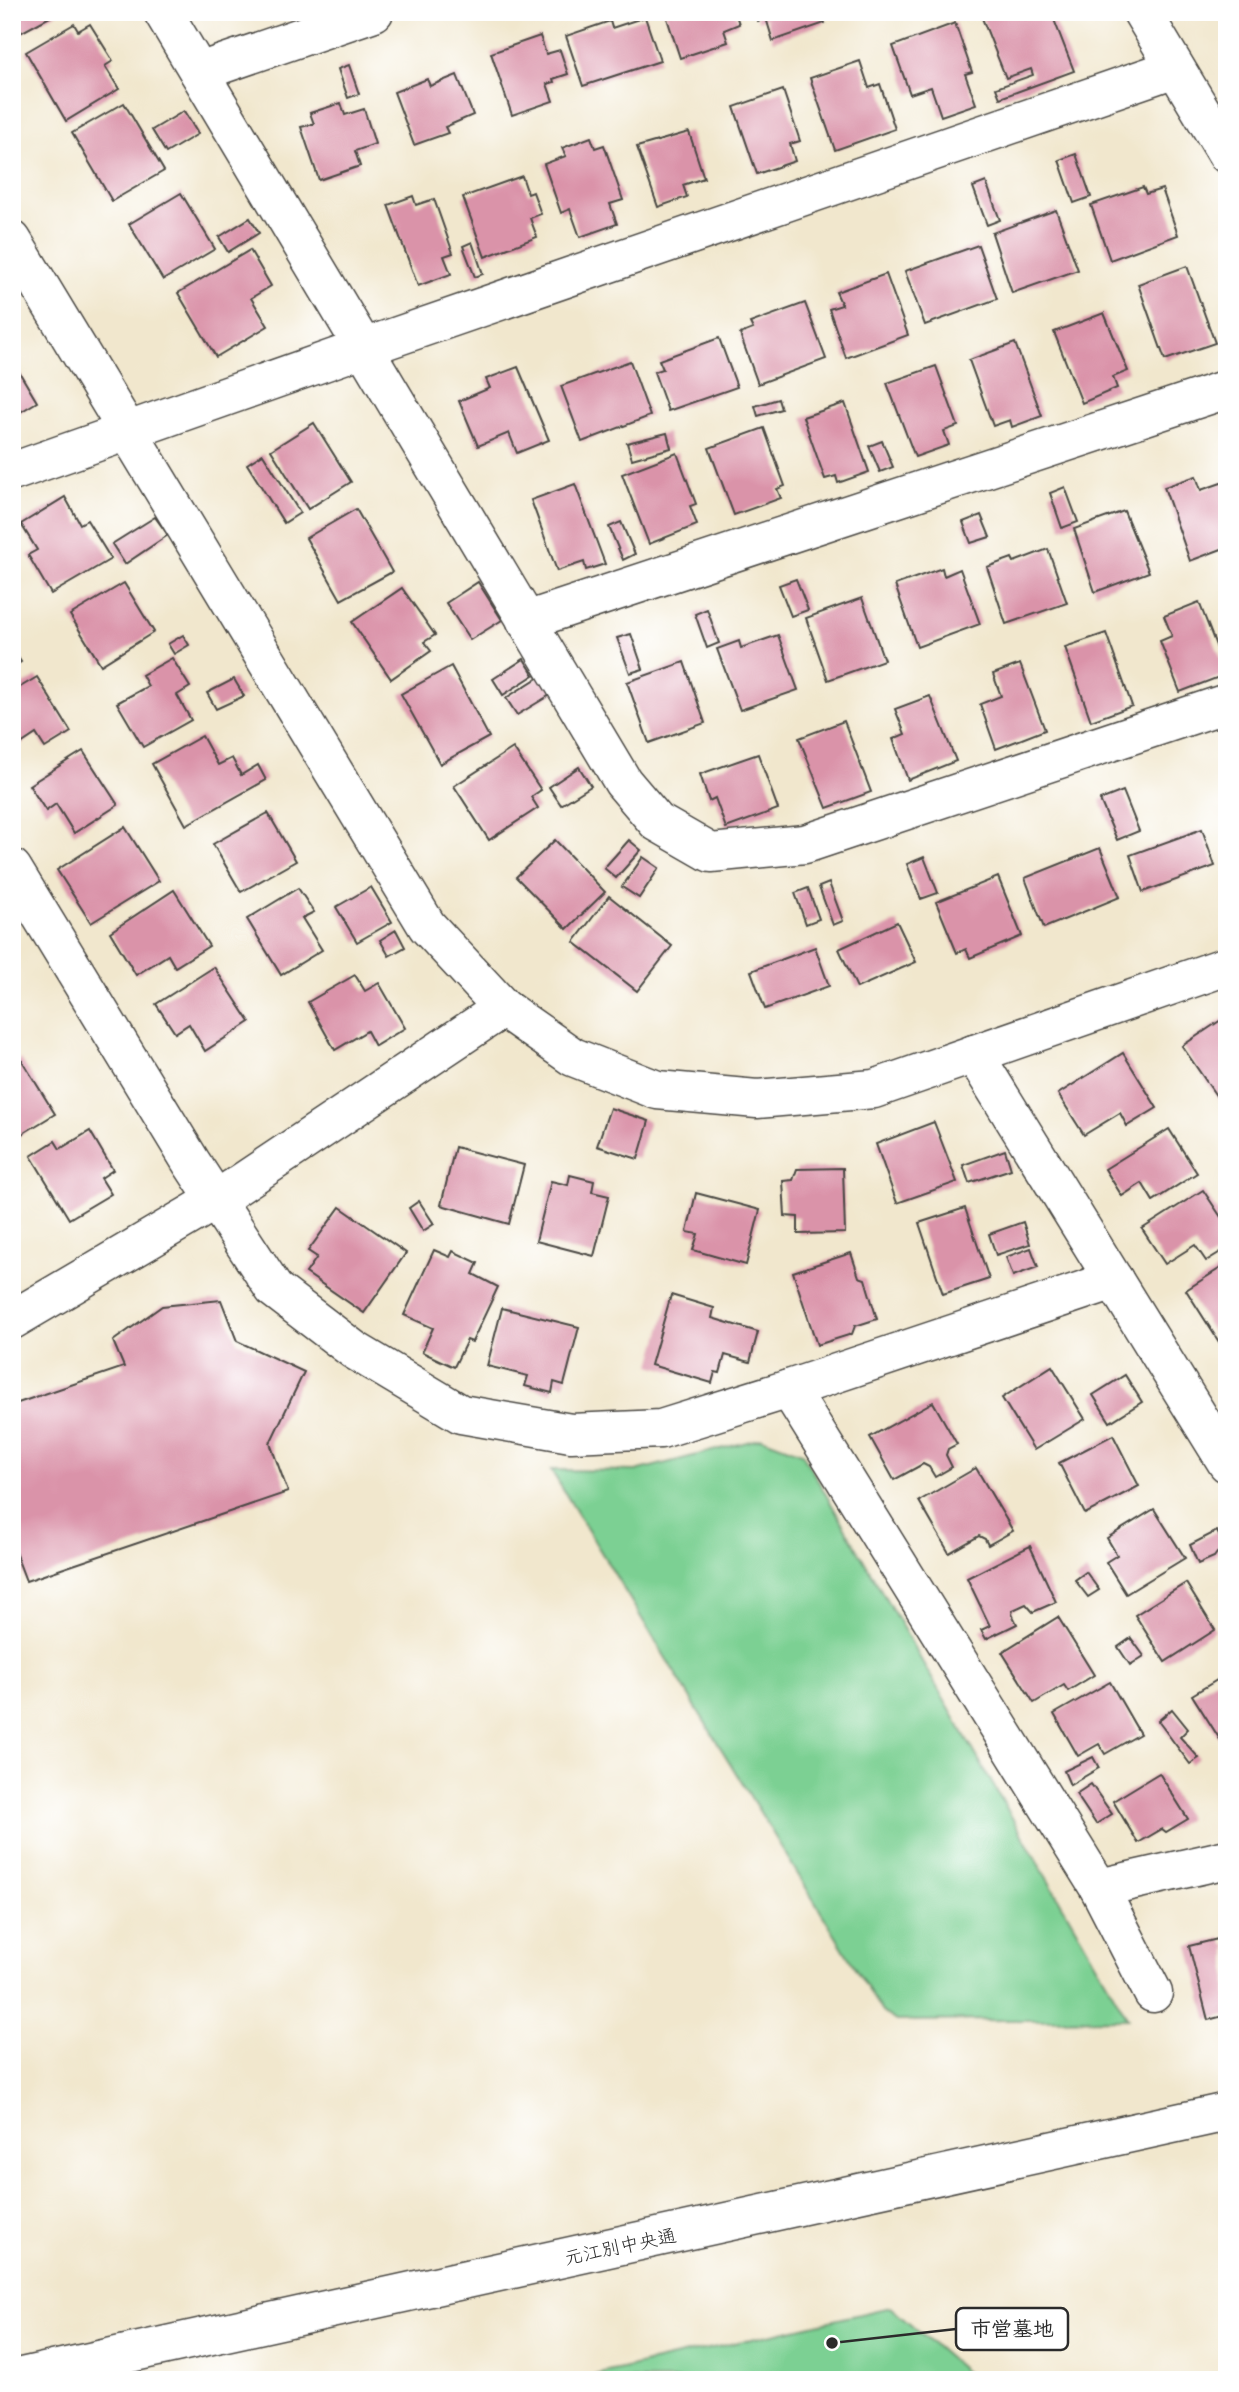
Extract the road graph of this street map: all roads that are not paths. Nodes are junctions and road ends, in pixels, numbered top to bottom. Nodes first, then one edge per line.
1 (163, 12) edge
2 (374, 12) edge
3 (1142, 12) edge
4 (1175, 68) junction
5 (199, 72) junction
6 (1227, 155) edge
7 (12, 240) edge
8 (363, 348) junction
9 (1227, 390) edge
10 (128, 431) junction
11 (12, 472) edge
12 (526, 621) junction
13 (1227, 703) edge
14 (12, 868) edge
15 (1227, 966) edge
16 (503, 1007) junction
17 (974, 1054) junction
18 (216, 1200) junction
19 (1114, 1280) junction
20 (12, 1320) edge
21 (789, 1389) junction
22 (1227, 1463) edge
23 (1227, 1859) edge
24 (1100, 1888) junction
25 (1153, 1993) dead end
26 (1227, 2112) edge
27 (12, 2379) edge

1 - 5 street
2 - 5 street
3 - 4 street
4 - 6 street
4 - 8 street
5 - 8 street
7 - 10 street
8 - 10 street
8 - 12 street
9 - 12 street
10 - 11 street
10 - 16 street
12 - 13 street
14 - 18 street
15 - 17 street
16 - 17 street
16 - 18 street
17 - 19 street
18 - 20 street
18 - 21 street
19 - 21 street
19 - 22 street
21 - 24 street
23 - 24 street
24 - 25 street
26 - 27 street, 元江別中央通

